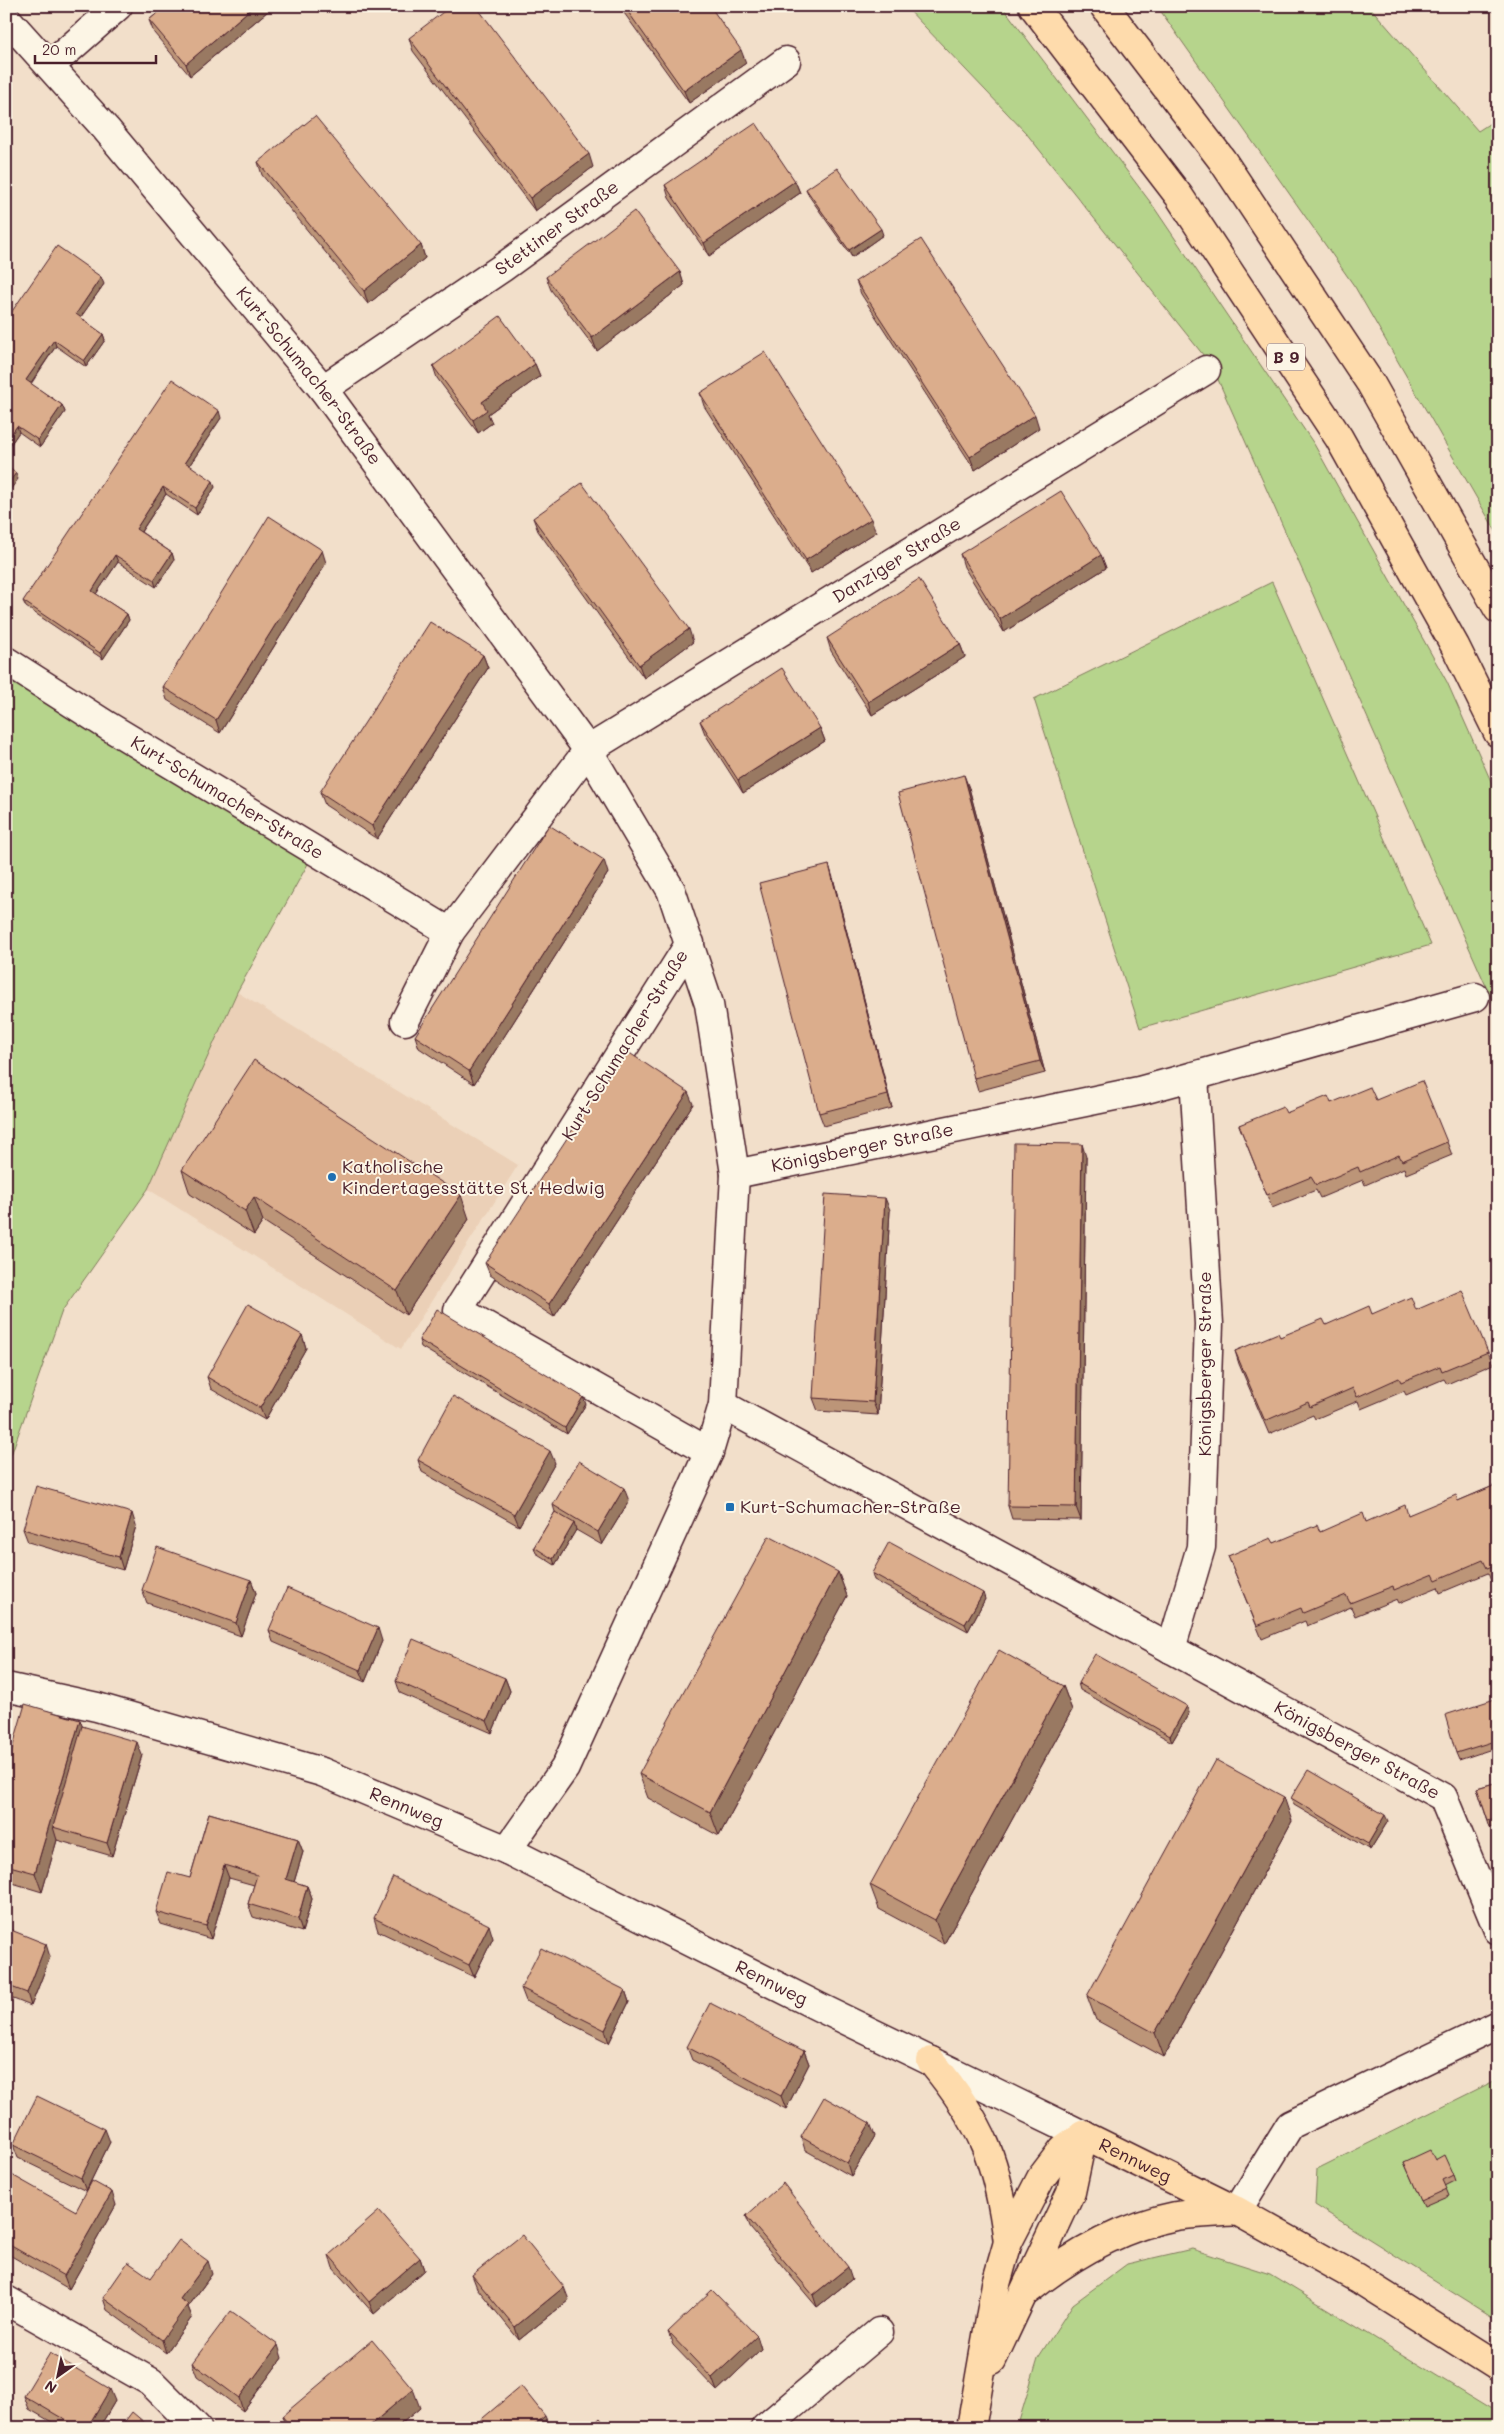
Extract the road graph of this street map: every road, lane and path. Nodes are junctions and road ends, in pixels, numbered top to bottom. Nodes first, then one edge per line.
1 (118, 6) edge
2 (1033, 6) edge
3 (1104, 6) edge
4 (6, 18) edge
5 (786, 60) dead end
6 (51, 66) junction
7 (1206, 370) dead end
8 (323, 389) junction
9 (1498, 609) edge
10 (6, 661) edge
11 (1498, 733) edge
12 (588, 750) junction
13 (450, 932) junction
14 (690, 943) junction
15 (1475, 997) dead end
16 (405, 1021) dead end
17 (1194, 1076) junction
18 (735, 1174) junction
19 (723, 1405) junction
20 (709, 1452) junction
21 (1171, 1649) junction
22 (6, 1687) edge
23 (507, 1850) junction
24 (1498, 1930) edge
25 (1498, 2025) edge
26 (931, 2062) junction
27 (1083, 2135) junction
28 (1237, 2211) junction
29 (1008, 2242) junction
30 (1022, 2295) junction
31 (6, 2300) edge
32 (878, 2332) dead end
33 (1498, 2367) edge
34 (976, 2396) junction
35 (197, 2428) edge
36 (765, 2428) edge
37 (971, 2428) edge

1 - 6 street
2 - 11 main road, B 9
3 - 9 main road
4 - 6 street, Kurt-Schumacher-Straße
5 - 8 street, Stettiner Straße
6 - 8 street, Kurt-Schumacher-Straße
7 - 12 street, Danziger Straße
8 - 12 street, Kurt-Schumacher-Straße
10 - 13 street, Kurt-Schumacher-Straße
12 - 13 street
12 - 14 street, Kurt-Schumacher-Straße
13 - 16 street
14 - 18 street, Kurt-Schumacher-Straße
14 - 20 street, Kurt-Schumacher-Straße
15 - 17 street, Königsberger Straße
17 - 18 street, Königsberger Straße
17 - 21 street, Königsberger Straße
18 - 19 street, Kurt-Schumacher-Straße
19 - 20 street, Kurt-Schumacher-Straße
19 - 21 street, Königsberger Straße
20 - 23 street, Kurt-Schumacher-Straße
21 - 24 street, Königsberger Straße
22 - 23 street, Rennweg
23 - 26 street, Rennweg
25 - 28 street
26 - 27 street, Rennweg
26 - 29 main road
27 - 28 main road, Rennweg
27 - 29 main road
27 - 30 main road
28 - 30 main road
28 - 33 main road, Rennweg
29 - 34 main road
30 - 34 main road
31 - 35 street
32 - 36 street
34 - 37 main road

